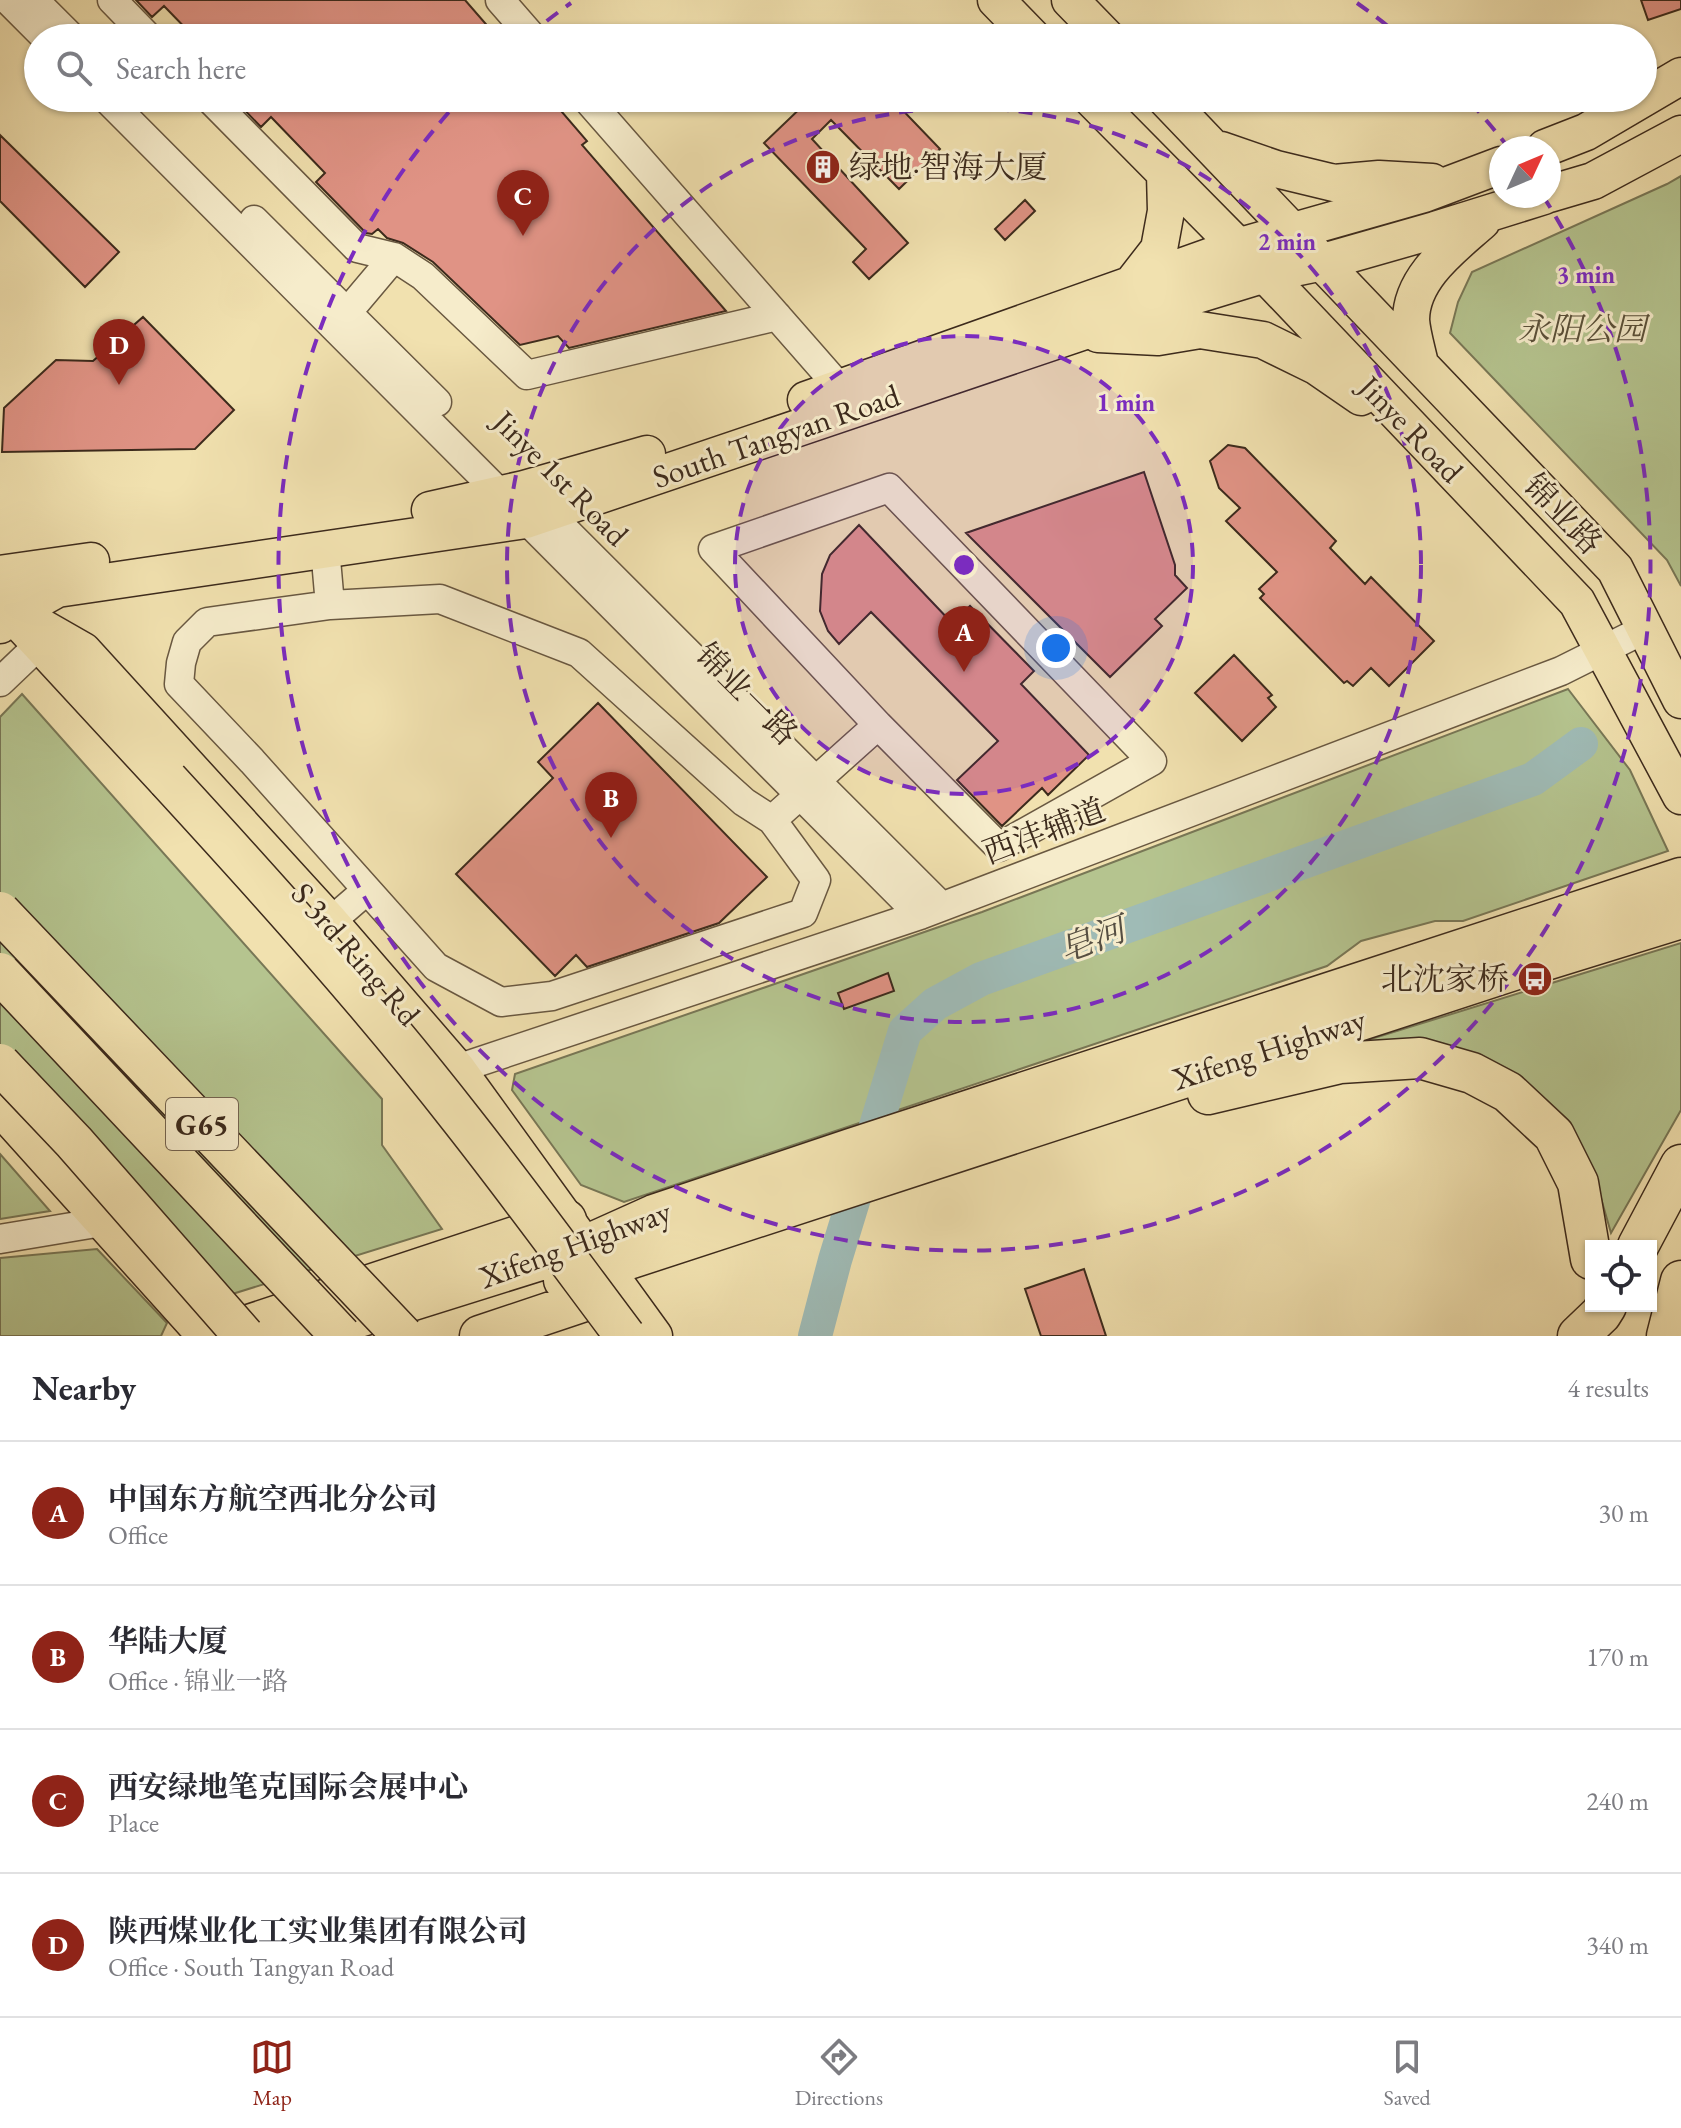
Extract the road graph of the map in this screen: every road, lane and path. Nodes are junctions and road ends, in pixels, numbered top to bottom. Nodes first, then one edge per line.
1 (8, 0) edge
2 (34, 0) edge
3 (112, 0) edge
4 (500, 0) edge
5 (996, 0) edge
6 (1070, 0) edge
7 (32, 24) edge
8 (58, 24) edge
9 (135, 24) edge
10 (521, 24) edge
11 (1019, 24) edge
12 (1093, 24) edge
13 (1681, 76) edge
14 (1657, 90) edge
15 (121, 112) edge
16 (145, 112) edge
17 (223, 112) edge
18 (598, 112) edge
19 (1105, 112) edge
20 (1178, 112) edge
21 (1620, 112) edge
22 (1681, 134) edge
23 (1561, 142) edge
24 (1212, 147) junction
25 (1489, 170) edge
26 (1165, 174) junction
27 (1454, 183) junction
28 (1561, 191) edge
29 (1506, 208) edge
30 (1491, 213) junction
31 (1294, 231) junction
32 (1237, 247) junction
33 (394, 257) junction
34 (1323, 262) junction
35 (1265, 274) junction
36 (1131, 285) junction
37 (777, 316) junction
38 (341, 320) junction
39 (1080, 333) junction
40 (1409, 352) junction
41 (1361, 376) junction
42 (840, 388) junction
43 (1417, 435) junction
44 (525, 504) junction
45 (325, 548) junction
46 (0, 574) edge
47 (330, 605) junction
48 (5, 612) edge
49 (1645, 629) junction
50 (42, 642) junction
51 (1601, 650) junction
52 (0, 682) edge
53 (1681, 700) edge
54 (878, 725) junction
55 (808, 789) junction
56 (1681, 796) edge
57 (772, 820) junction
58 (1681, 878) edge
59 (367, 890) junction
60 (930, 910) junction
61 (0, 912) edge
62 (1681, 918) edge
63 (330, 922) junction
64 (0, 973) edge
65 (0, 1064) edge
66 (457, 1069) junction
67 (0, 1107) edge
68 (947, 1154) junction
69 (1681, 1165) edge
70 (102, 1222) junction
71 (0, 1239) edge
72 (1588, 1240) edge
73 (1641, 1240) edge
74 (594, 1256) junction
75 (1680, 1285) edge
76 (206, 1336) edge
77 (216, 1336) edge
78 (244, 1336) edge
79 (298, 1336) edge
80 (341, 1336) edge
81 (385, 1336) edge
82 (403, 1336) edge
83 (480, 1336) edge
84 (625, 1336) edge
85 (654, 1336) edge
86 (1667, 1336) edge

1 - 7 street
2 - 8 street
3 - 9 street
4 - 10 street
5 - 11 main road
6 - 12 main road
13 - 14 main road
15 - 38 street, Jinye 1st Road
16 - 38 street, Jinye 1st Road
17 - 33 street
18 - 37 street
19 - 26 main road, Jinye Road
20 - 24 main road, Jinye Road
21 - 23 main road
22 - 28 main road, South Tangyan Road
24 - 27 main road
24 - 31 main road, Jinye Road
25 - 27 main road, South Tangyan Road
26 - 32 main road, Jinye Road
26 - 36 main road
27 - 31 main road, South Tangyan Road
29 - 30 main road, South Tangyan Road
30 - 34 main road, South Tangyan Road
30 - 40 main road
31 - 32 main road, South Tangyan Road
31 - 34 main road, Jinye Road
32 - 35 main road, Jinye Road
32 - 36 main road, South Tangyan Road
33 - 37 street
33 - 38 street
34 - 35 main road, South Tangyan Road
34 - 40 main road, Jinye Road
35 - 39 main road, South Tangyan Road
35 - 41 main road, Jinye Road
36 - 42 main road, South Tangyan Road
37 - 42 street
38 - 44 street, Jinye 1st Road
39 - 43 main road
39 - 44 main road, South Tangyan Road
40 - 41 main road
40 - 49 main road, 锦业路
41 - 43 main road, Jinye Road
42 - 44 main road, South Tangyan Road
43 - 51 main road, Jinye Road
44 - 45 main road, South Tangyan Road
44 - 46 main road, South Tangyan Road
44 - 55 street, 锦业一路
45 - 47 street
45 - 48 main road, South Tangyan Road
47 - 57 street
47 - 59 street
48 - 50 highway, S 3rd Ring Rd
48 - 63 main road, S 3rd Ring Rd
49 - 51 street, 西沣辅道
49 - 53 main road, 锦业路
50 - 52 street
50 - 84 highway, S 3rd Ring Rd, bridge
51 - 56 main road, Jinye Road
51 - 60 street, 西沣辅道
54 - 54 street
54 - 55 street
55 - 57 street
55 - 60 street
57 - 59 street
58 - 74 highway, Xifeng Highway
59 - 63 street
60 - 66 street, 西沣辅道
61 - 82 highway, G65, bridge
62 - 68 highway, Xifeng Highway
63 - 66 main road, S 3rd Ring Rd
64 - 80 highway, G65, bridge
65 - 78 highway, bridge
66 - 74 main road, S 3rd Ring Rd
67 - 70 main road
68 - 72 highway
68 - 74 highway, Xifeng Highway
69 - 73 highway
70 - 71 street
70 - 76 main road
74 - 77 highway
74 - 79 highway, Xifeng Highway
74 - 81 highway, Xifeng Highway
74 - 83 highway
74 - 85 main road, S 3rd Ring Rd
75 - 86 highway

